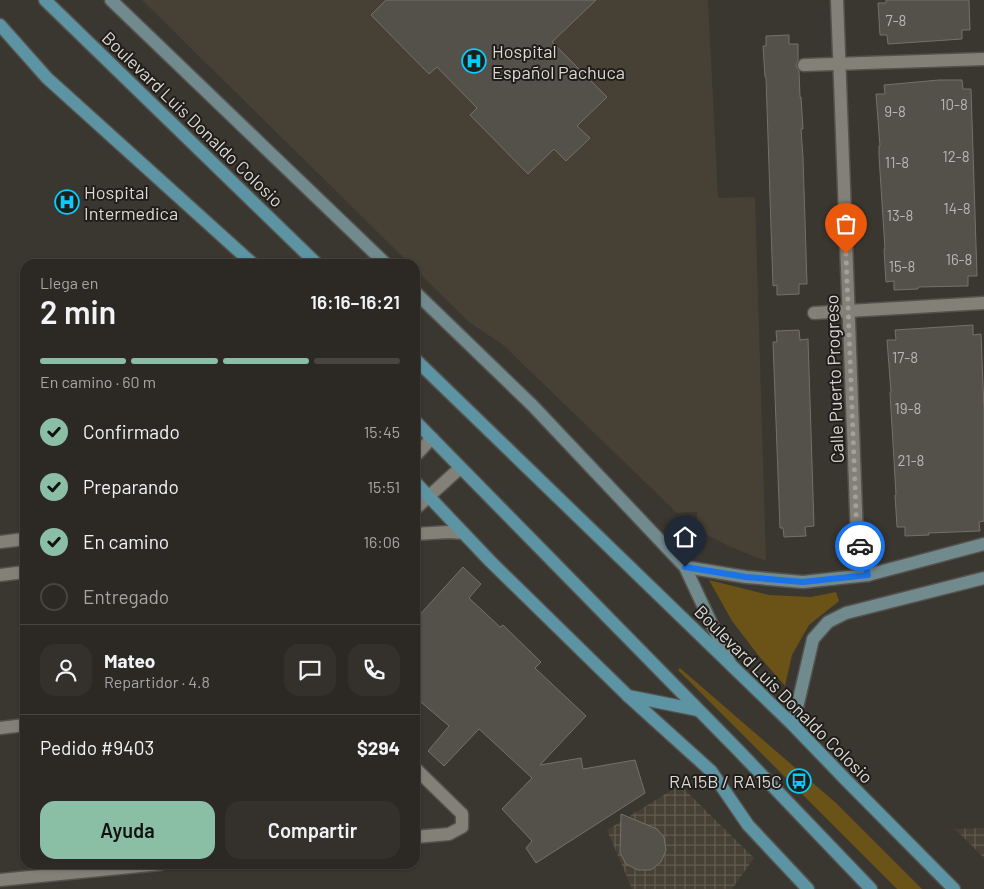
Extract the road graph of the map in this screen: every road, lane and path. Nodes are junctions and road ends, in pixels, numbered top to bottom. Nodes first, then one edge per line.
1 (45, 0) edge
2 (111, 0) edge
3 (837, 0) edge
4 (0, 25) edge
5 (984, 59) edge
6 (840, 64) junction
7 (804, 65) dead end
8 (247, 259) edge
9 (312, 259) edge
10 (381, 259) edge
11 (420, 297) edge
12 (984, 302) edge
13 (848, 310) junction
14 (814, 313) dead end
15 (420, 364) edge
16 (420, 426) edge
17 (432, 438) junction
18 (420, 451) edge
19 (460, 468) junction
20 (420, 488) edge
21 (428, 497) junction
22 (420, 504) edge
23 (463, 533) junction
24 (420, 534) edge
25 (20, 540) edge
26 (0, 542) edge
27 (984, 544) edge
28 (685, 567) junction
29 (20, 573) edge
30 (0, 575) edge
31 (868, 575) junction
32 (984, 578) edge
33 (730, 664) junction
34 (628, 696) junction
35 (698, 710) junction
36 (794, 725) junction
37 (20, 726) edge
38 (0, 728) edge
39 (420, 773) edge
40 (420, 837) edge
41 (110, 869) edge
42 (0, 880) edge
43 (808, 889) edge
44 (871, 889) edge
45 (954, 889) edge

1 - 9 main road, Boulevard Luis Donaldo Colosio
2 - 10 street
3 - 6 street, Calle Puerto Progreso
4 - 8 main road
5 - 6 street
6 - 7 street
6 - 13 street, Calle Puerto Progreso
11 - 28 street
12 - 13 street
13 - 14 street
13 - 31 street, Calle Puerto Progreso
15 - 33 main road, Boulevard Luis Donaldo Colosio
16 - 17 main road
17 - 18 street
17 - 19 main road
19 - 21 street
19 - 35 main road
20 - 21 main road
21 - 22 street
21 - 23 main road
23 - 24 street
23 - 34 main road
25 - 26 street
27 - 31 street
28 - 31 street
28 - 33 street
29 - 30 street
32 - 36 street
33 - 36 main road, Boulevard Luis Donaldo Colosio
34 - 35 main road
34 - 43 main road
35 - 44 main road
36 - 45 main road, Boulevard Luis Donaldo Colosio
37 - 38 street
39 - 40 street
41 - 42 street

